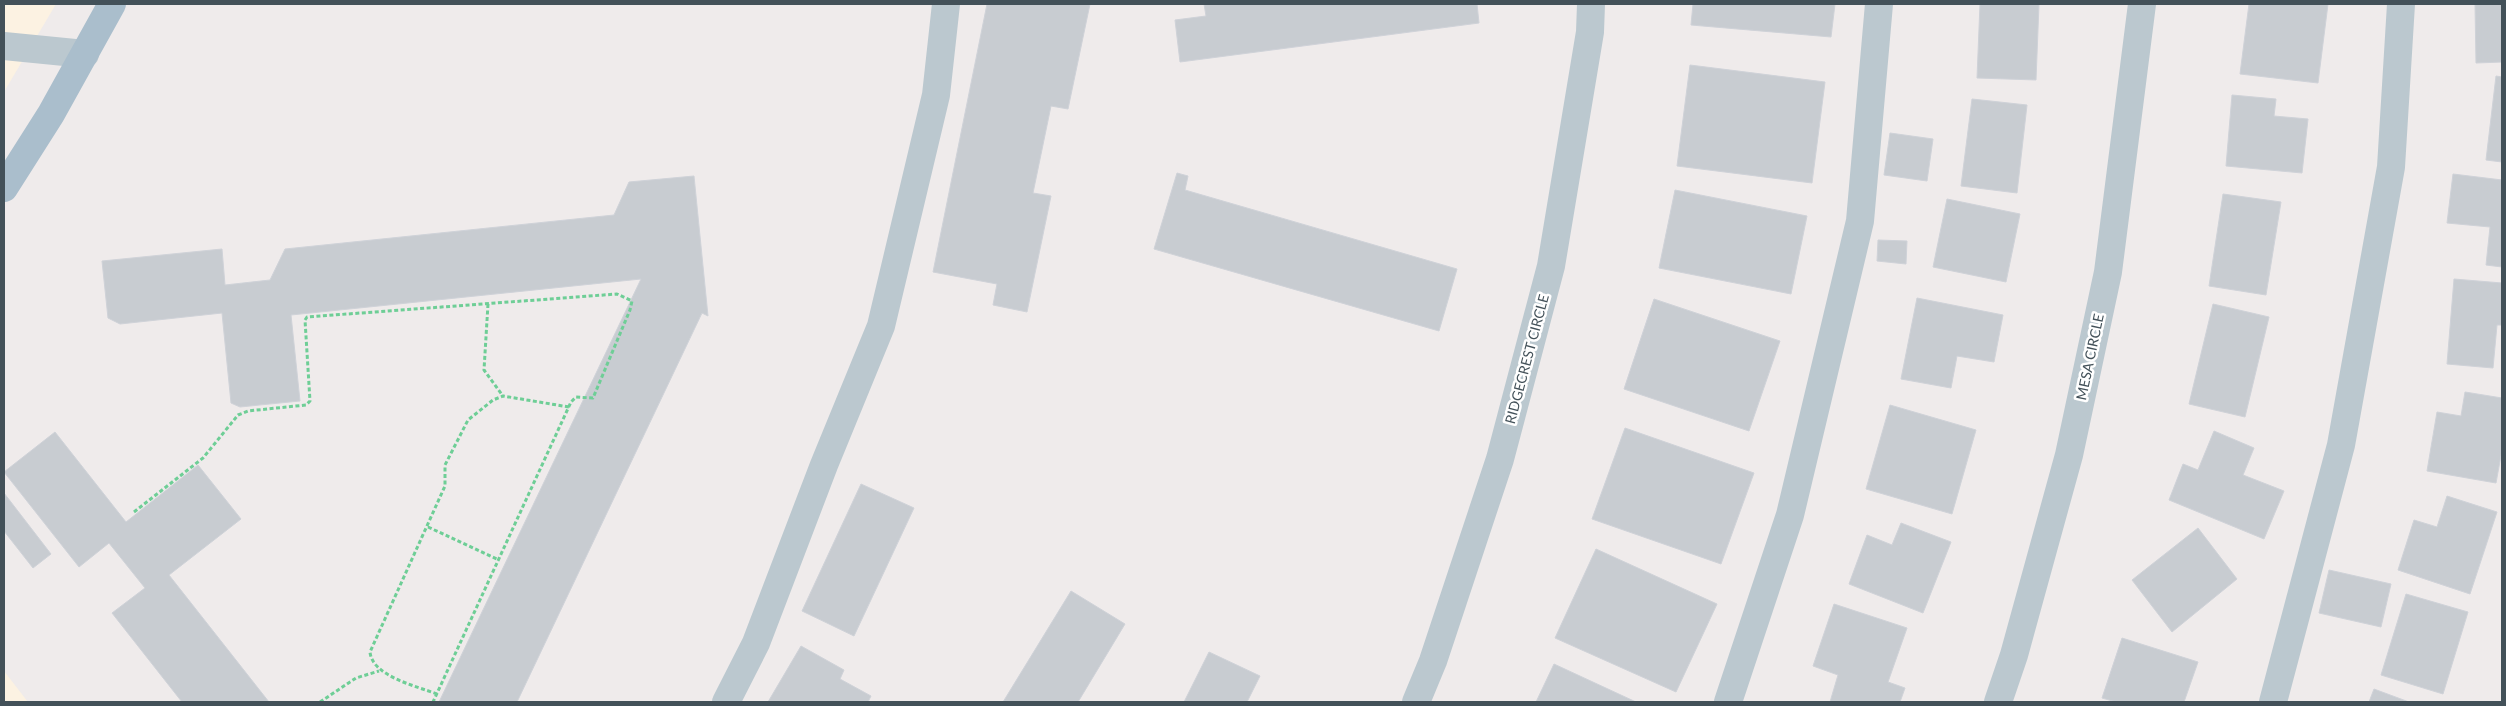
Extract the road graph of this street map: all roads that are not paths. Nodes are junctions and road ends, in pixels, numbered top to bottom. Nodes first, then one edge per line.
1 (112, 4) edge
2 (946, 4) edge
3 (1591, 4) edge
4 (1879, 4) edge
5 (2142, 4) edge
6 (2401, 4) edge
7 (4, 46) edge
8 (85, 54) junction
9 (4, 188) edge
10 (726, 702) edge
11 (1416, 702) edge
12 (1728, 702) edge
13 (1998, 702) edge
14 (2273, 702) edge

1 - 8 main road
2 - 10 street
3 - 11 street, RIDGECREST CIRCLE
4 - 12 street
5 - 13 street, MESA CIRCLE
6 - 14 street
7 - 8 street
8 - 9 main road

